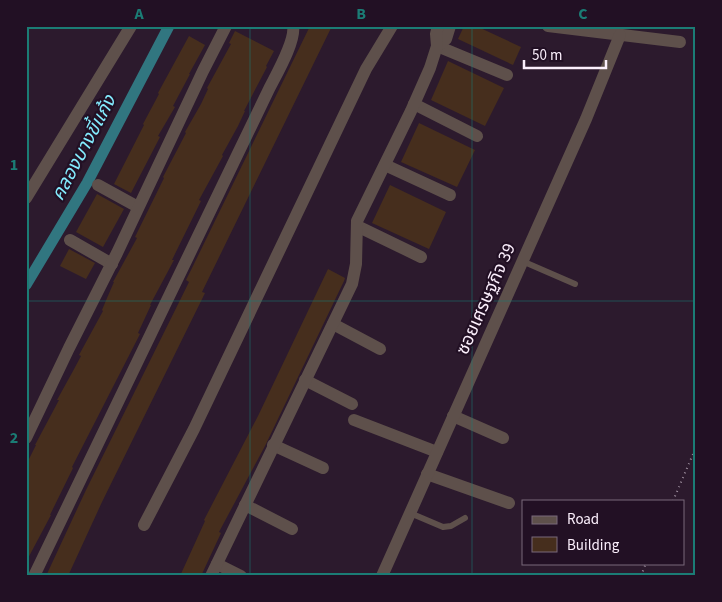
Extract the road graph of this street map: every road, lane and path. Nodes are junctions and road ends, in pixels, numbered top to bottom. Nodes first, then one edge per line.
1 (131, 26) edge
2 (226, 26) edge
3 (293, 26) edge
4 (392, 26) edge
5 (438, 26) edge
6 (450, 26) edge
7 (548, 26) edge
8 (620, 35) junction
9 (680, 42) dead end
10 (437, 46) junction
11 (507, 75) dead end
12 (414, 104) junction
13 (477, 136) dead end
14 (385, 164) junction
15 (98, 185) dead end
16 (450, 195) dead end
17 (26, 198) edge
18 (138, 207) junction
19 (357, 226) junction
20 (70, 240) dead end
21 (420, 257) dead end
22 (522, 261) junction
23 (112, 264) junction
24 (575, 284) dead end
25 (333, 324) junction
26 (380, 349) dead end
27 (305, 380) junction
28 (352, 404) dead end
29 (453, 416) junction
30 (354, 420) dead end
31 (26, 438) edge
32 (503, 438) dead end
33 (274, 445) junction
34 (696, 447) edge
35 (437, 452) junction
36 (323, 468) dead end
37 (427, 474) junction
38 (673, 500) edge
39 (509, 503) dead end
40 (245, 505) junction
41 (410, 513) junction
42 (465, 518) dead end
43 (144, 525) dead end
44 (292, 529) dead end
45 (217, 564) junction
46 (646, 564) edge
47 (34, 576) edge
48 (211, 576) edge
49 (242, 576) edge
50 (382, 576) edge
51 (641, 576) edge

1 - 17 street
2 - 18 street
3 - 47 street
4 - 43 street
5 - 10 street
6 - 10 street
7 - 8 street
8 - 9 street
8 - 22 street, ซอยเศรษฐกิจ 39
10 - 11 street
10 - 12 street
12 - 13 street
12 - 14 street
14 - 16 street
14 - 19 street
15 - 18 street
18 - 23 street
19 - 21 street
19 - 25 street
20 - 23 street
22 - 24 lane
22 - 29 street, ซอยเศรษฐกิจ 39
23 - 31 street
25 - 26 street
25 - 27 street
27 - 28 street
27 - 33 street
29 - 32 street
29 - 35 street, ซอยเศรษฐกิจ 39
30 - 35 street
33 - 36 street
33 - 40 street
34 - 38 path
35 - 37 street, ซอยเศรษฐกิจ 39
37 - 39 street
37 - 41 street, ซอยเศรษฐกิจ 39
40 - 44 street
40 - 45 street
41 - 42 lane
41 - 50 street, ซอยเศรษฐกิจ 39
45 - 48 street
45 - 49 street
46 - 51 path

